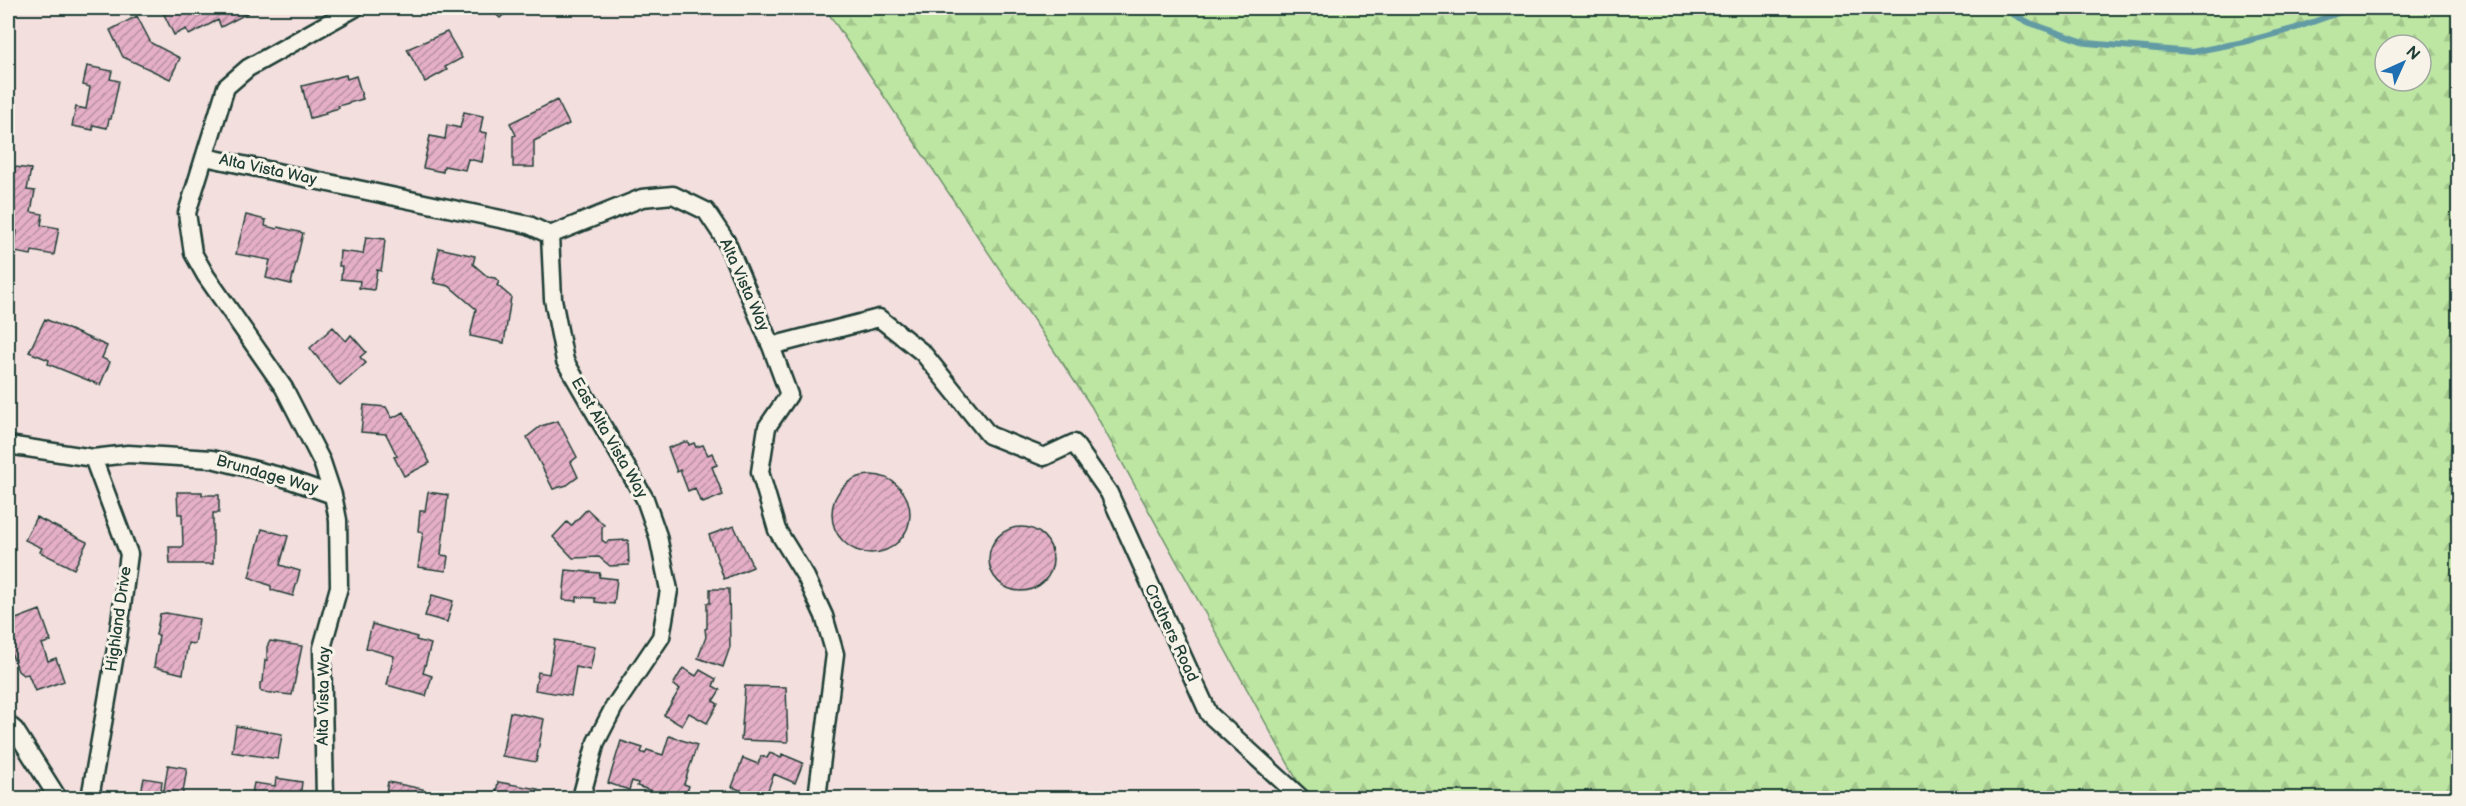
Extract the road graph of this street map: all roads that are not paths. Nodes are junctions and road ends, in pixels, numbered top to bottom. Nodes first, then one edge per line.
1 (355, 8) edge
2 (206, 157) junction
3 (550, 235) junction
4 (771, 346) junction
5 (8, 445) edge
6 (93, 458) junction
7 (333, 495) junction
8 (8, 724) edge
9 (58, 798) edge
10 (90, 798) edge
11 (325, 798) edge
12 (581, 798) edge
13 (817, 798) edge
14 (1300, 798) edge

1 - 2 street
2 - 3 street, Alta Vista Way
2 - 7 street, Alta Vista Way
3 - 4 street, Alta Vista Way
3 - 12 street, East Alta Vista Way
4 - 13 street, Alta Vista Way
4 - 14 street, Crothers Road
5 - 6 street
6 - 7 street, Brundage Way
6 - 10 street, Highland Drive
7 - 11 street, Alta Vista Way
8 - 9 street

